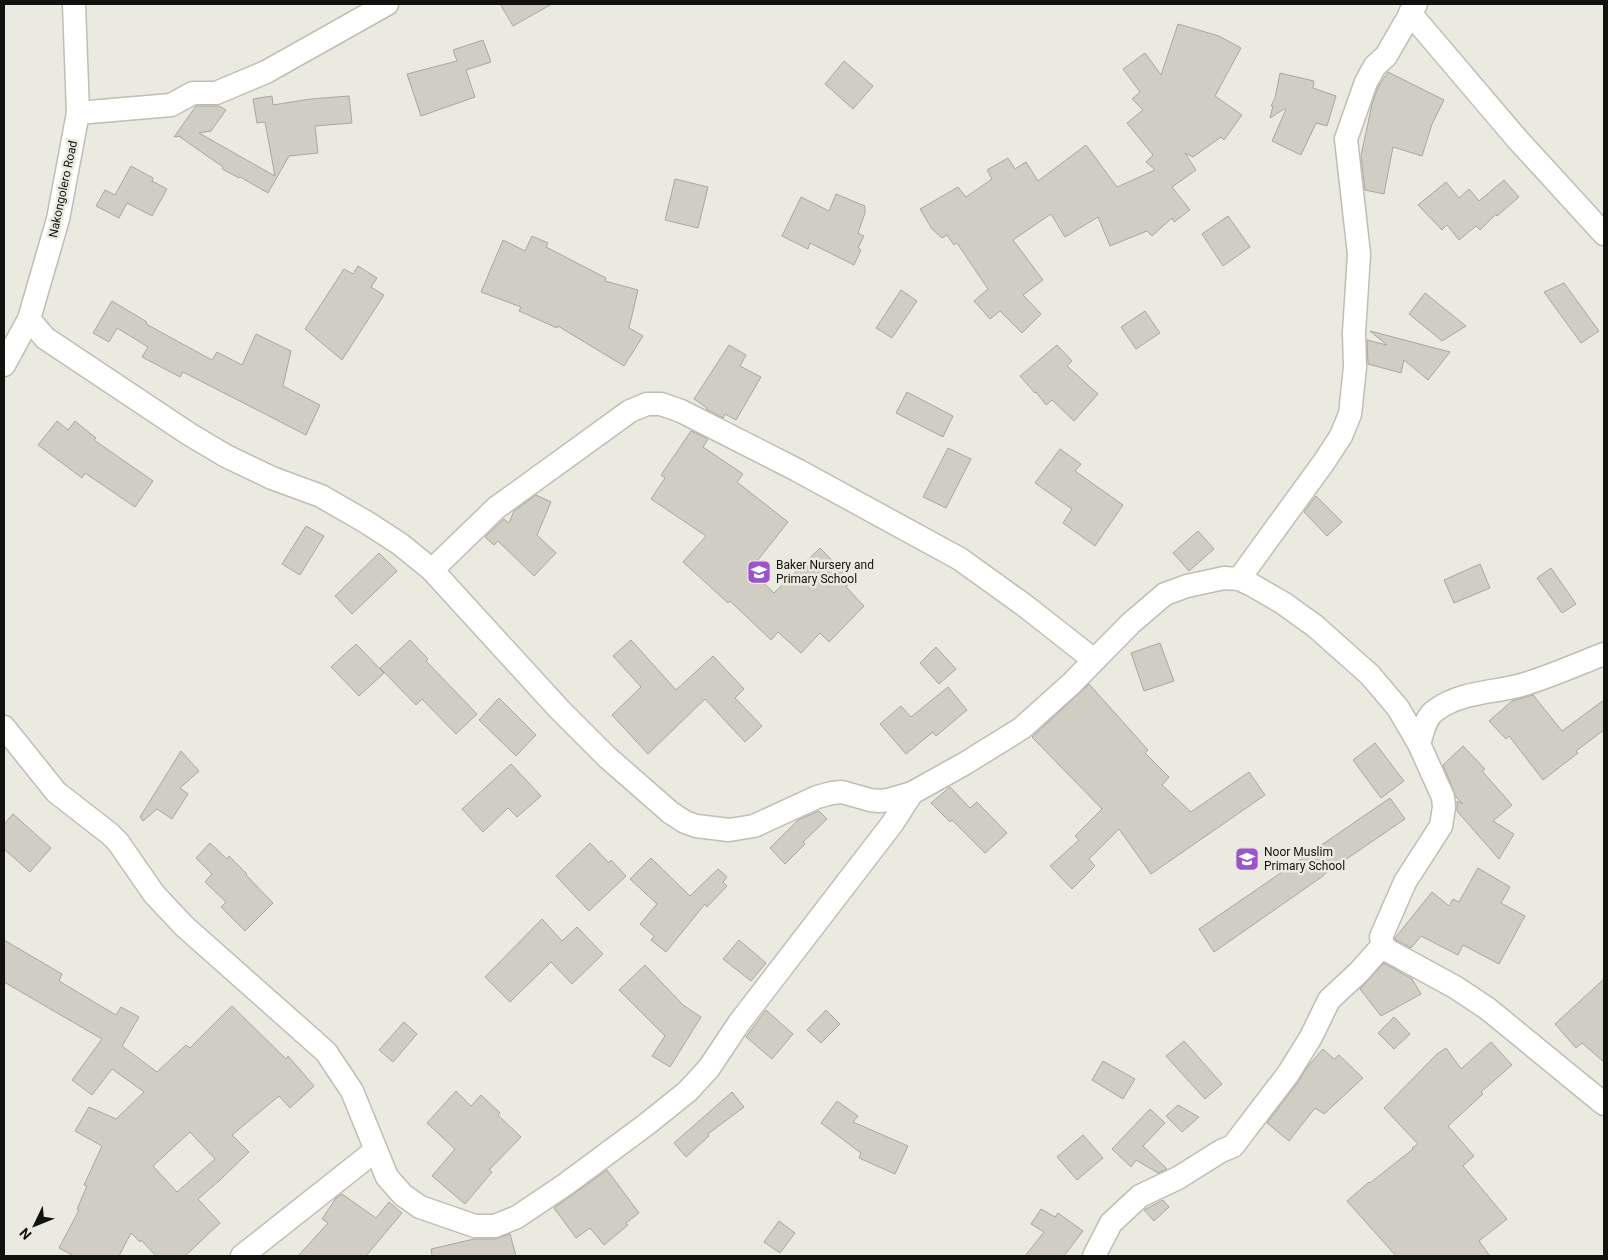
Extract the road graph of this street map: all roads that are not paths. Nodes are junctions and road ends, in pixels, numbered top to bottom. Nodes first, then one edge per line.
1 (74, 4) edge
2 (387, 4) edge
3 (1413, 9) edge
4 (78, 113) junction
5 (1604, 234) edge
6 (30, 319) junction
7 (4, 365) edge
8 (432, 570) junction
9 (1239, 579) junction
10 (1604, 654) edge
11 (1094, 660) junction
12 (4, 727) edge
13 (1419, 744) junction
14 (912, 793) junction
15 (1383, 945) junction
16 (1604, 1104) edge
17 (376, 1150) junction
18 (242, 1256) edge
19 (1094, 1256) edge

1 - 4 street, Nakongolero Road
2 - 4 street
3 - 5 street
3 - 9 street
4 - 6 street, Nakongolero Road
6 - 7 street, Nakongolero Road
6 - 8 street
8 - 11 street
8 - 14 street
9 - 11 street
9 - 13 street
10 - 13 street
11 - 14 street
12 - 17 street
13 - 15 street
14 - 17 street
15 - 16 street
15 - 19 street
17 - 18 street

